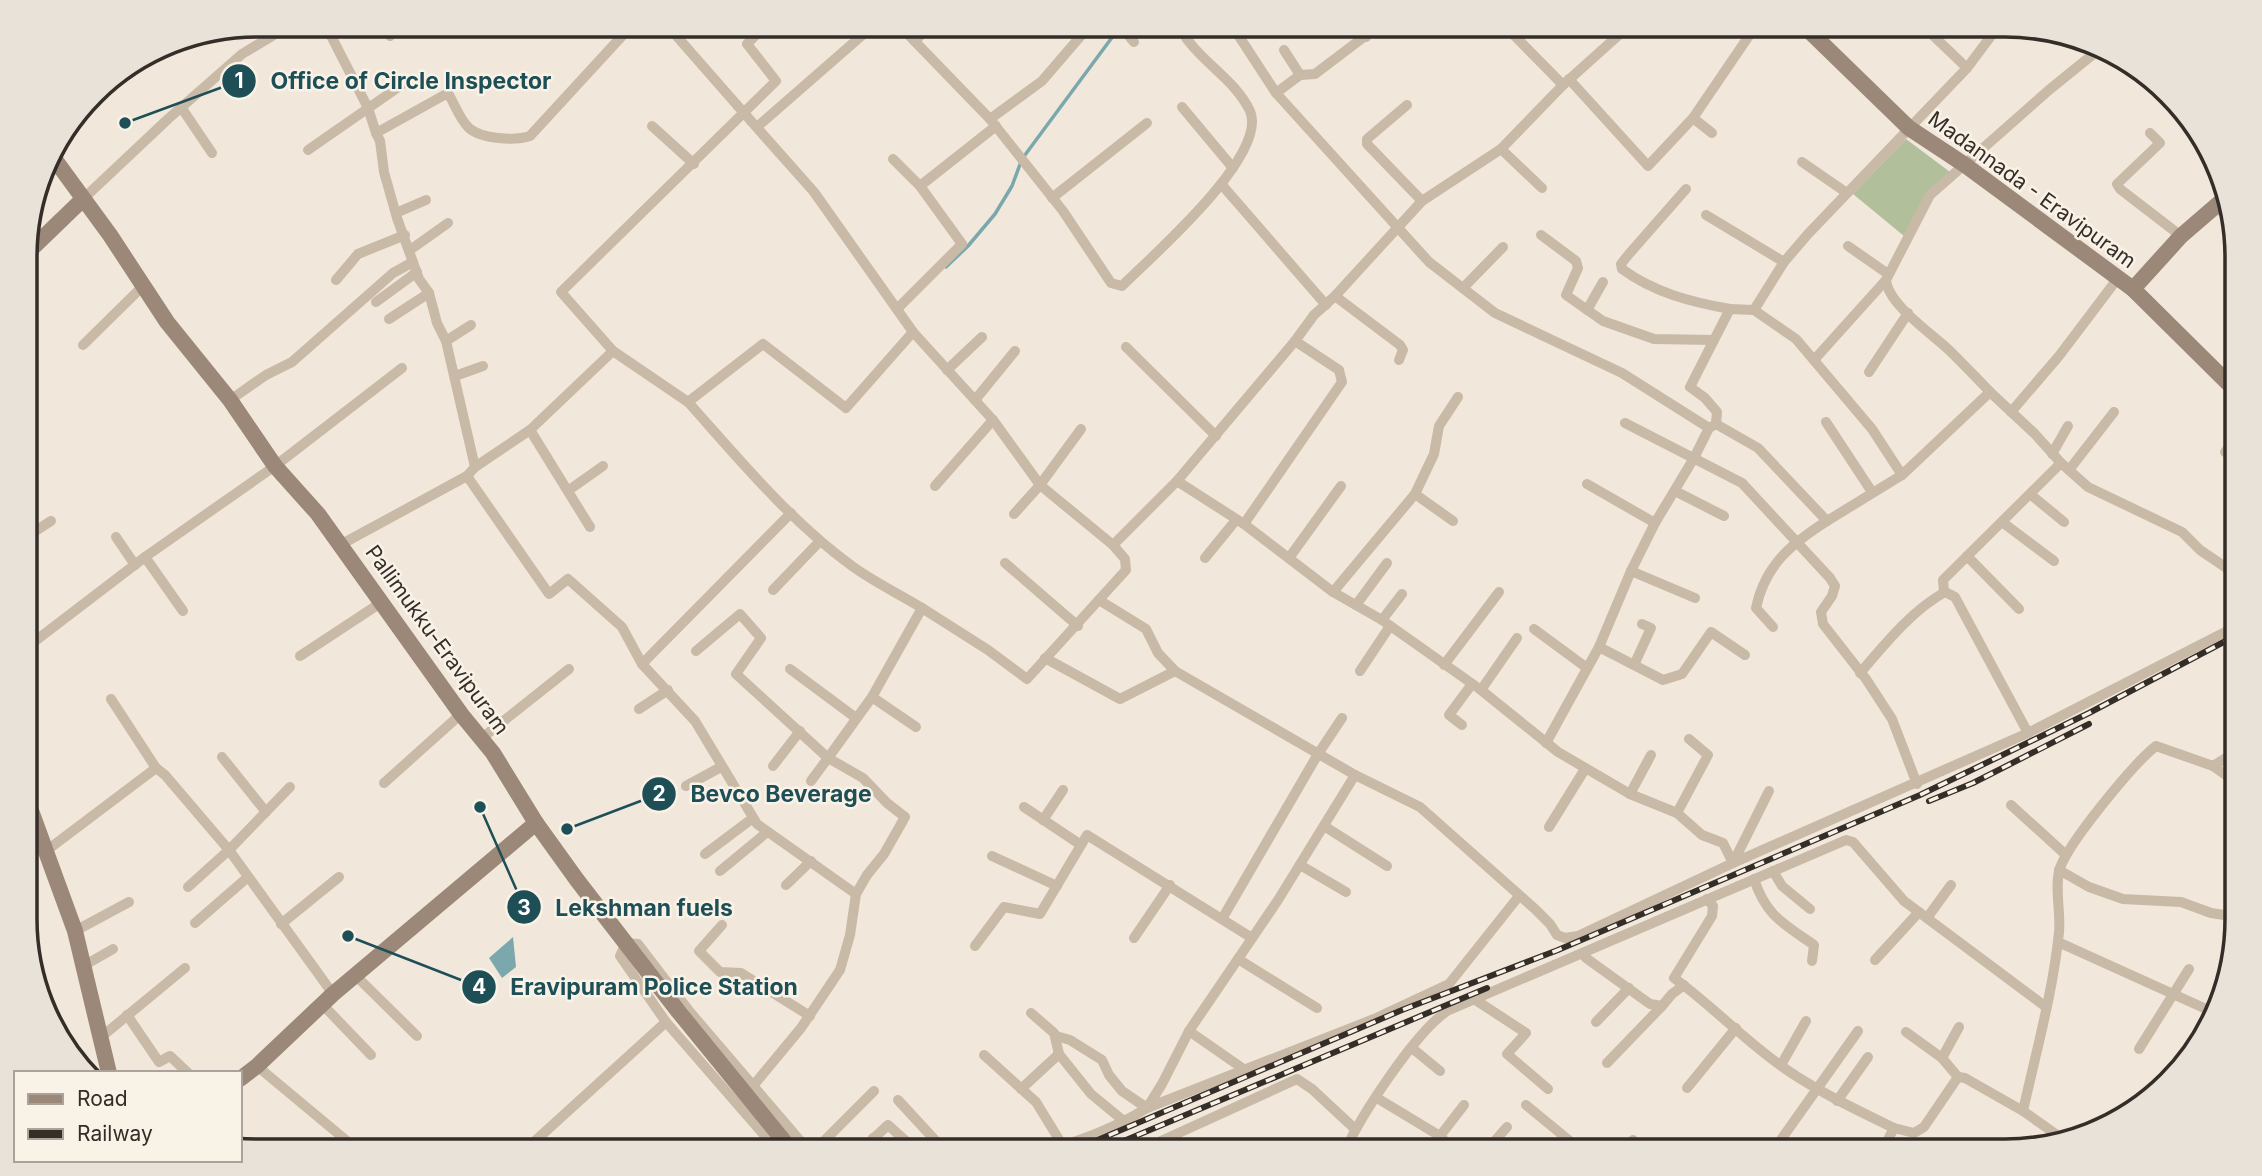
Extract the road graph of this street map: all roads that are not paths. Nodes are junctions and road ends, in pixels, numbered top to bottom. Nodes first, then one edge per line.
1 (270, 37) edge
2 (332, 37) edge
3 (621, 37) edge
4 (677, 37) edge
5 (754, 37) edge
6 (858, 37) edge
7 (911, 37) edge
8 (919, 37) edge
9 (1080, 37) edge
10 (1130, 37) edge
11 (1186, 37) edge
12 (1239, 37) edge
13 (1366, 37) edge
14 (1521, 37) edge
15 (1616, 37) edge
16 (1748, 37) edge
17 (1814, 37) edge
18 (1935, 37) edge
19 (1990, 37) edge
20 (915, 41) junction
21 (1134, 42) dead end
22 (1284, 50) dead end
23 (2092, 55) edge
24 (1967, 68) junction
25 (1300, 75) junction
26 (1566, 82) junction
27 (403, 84) dead end
28 (1276, 93) junction
29 (1407, 105) dead end
30 (181, 107) junction
31 (1182, 107) dead end
32 (368, 108) junction
33 (1693, 118) junction
34 (993, 123) junction
35 (1147, 123) dead end
36 (754, 124) junction
37 (652, 126) dead end
38 (1909, 128) junction
39 (376, 132) junction
40 (1712, 133) dead end
41 (2150, 133) dead end
42 (1501, 149) junction
43 (308, 150) dead end
44 (212, 153) dead end
45 (893, 159) dead end
46 (1802, 162) dead end
47 (694, 164) junction
48 (58, 165) edge
49 (1965, 165) junction
50 (1233, 168) junction
51 (1222, 185) junction
52 (920, 186) junction
53 (1542, 188) dead end
54 (1686, 189) dead end
55 (1847, 193) junction
56 (1052, 198) junction
57 (82, 200) junction
58 (426, 200) dead end
59 (1422, 201) junction
60 (2219, 203) edge
61 (396, 213) junction
62 (1706, 215) dead end
63 (448, 223) dead end
64 (1397, 228) junction
65 (405, 234) junction
66 (1541, 234) dead end
67 (2180, 236) junction
68 (37, 243) edge
69 (1848, 246) dead end
70 (1503, 247) dead end
71 (413, 261) junction
72 (1784, 262) junction
73 (1887, 277) junction
74 (2118, 278) junction
75 (336, 280) dead end
76 (1604, 282) dead end
77 (143, 286) junction
78 (1463, 288) junction
79 (2133, 289) junction
80 (429, 293) junction
81 (1335, 296) junction
82 (376, 302) dead end
83 (1326, 304) junction
84 (897, 309) junction
85 (1730, 309) junction
86 (1587, 310) junction
87 (1755, 310) junction
88 (1908, 313) junction
89 (389, 319) dead end
90 (471, 325) dead end
91 (913, 332) junction
92 (982, 337) dead end
93 (1714, 340) junction
94 (446, 341) junction
95 (1295, 341) junction
96 (83, 345) dead end
97 (1126, 347) dead end
98 (613, 351) junction
99 (1015, 351) dead end
100 (1399, 360) dead end
101 (1814, 360) junction
102 (483, 366) dead end
103 (402, 368) dead end
104 (947, 370) junction
105 (1869, 372) dead end
106 (456, 376) junction
107 (2225, 380) edge
108 (1990, 391) junction
109 (1458, 397) dead end
110 (230, 400) junction
111 (975, 400) junction
112 (688, 402) junction
113 (2011, 412) junction
114 (2114, 412) dead end
115 (993, 420) junction
116 (1826, 422) dead end
117 (1625, 423) dead end
118 (1712, 426) junction
119 (2068, 426) dead end
120 (1082, 429) dead end
121 (530, 430) junction
122 (1216, 436) junction
123 (2052, 453) junction
124 (1694, 458) junction
125 (275, 466) junction
126 (603, 466) dead end
127 (2065, 467) junction
128 (471, 472) junction
129 (1902, 474) junction
130 (1177, 481) junction
131 (1587, 484) dead end
132 (1040, 485) junction
133 (935, 486) dead end
134 (1341, 486) dead end
135 (569, 490) junction
136 (1675, 491) junction
137 (1872, 492) junction
138 (1415, 494) junction
139 (2030, 494) junction
140 (791, 513) junction
141 (1014, 514) dead end
142 (1724, 516) dead end
143 (51, 521) dead end
144 (1454, 521) dead end
145 (1240, 522) junction
146 (1827, 522) junction
147 (2002, 522) junction
148 (2064, 522) dead end
149 (1655, 523) junction
150 (590, 527) dead end
151 (37, 530) edge
152 (116, 537) dead end
153 (1796, 540) junction
154 (820, 541) junction
155 (340, 545) junction
156 (1113, 545) junction
157 (1967, 556) junction
158 (145, 557) junction
159 (1205, 558) dead end
160 (1289, 558) junction
161 (2054, 561) dead end
162 (1005, 563) dead end
163 (1387, 563) dead end
164 (135, 565) junction
165 (2225, 567) edge
166 (1631, 571) junction
167 (773, 590) dead end
168 (1334, 592) junction
169 (1499, 592) dead end
170 (1944, 592) junction
171 (1402, 594) dead end
172 (1695, 598) dead end
173 (1099, 600) junction
174 (382, 602) junction
175 (1356, 605) junction
176 (922, 608) junction
177 (2018, 609) dead end
178 (183, 611) dead end
179 (1386, 623) junction
180 (1642, 624) dead end
181 (1078, 626) junction
182 (1773, 627) dead end
183 (1534, 629) dead end
184 (2225, 632) edge
185 (1517, 638) dead end
186 (37, 640) edge
187 (1599, 647) junction
188 (696, 651) dead end
189 (1745, 655) dead end
190 (300, 656) dead end
191 (1045, 658) junction
192 (642, 664) junction
193 (1444, 665) junction
194 (1634, 665) junction
195 (1587, 668) junction
196 (569, 669) dead end
197 (790, 669) dead end
198 (1175, 671) junction
199 (1360, 671) dead end
200 (1860, 673) junction
201 (1476, 687) junction
202 (668, 690) junction
203 (872, 696) junction
204 (111, 699) dead end
205 (639, 709) dead end
206 (461, 714) junction
207 (856, 718) junction
208 (1342, 718) dead end
209 (1462, 724) dead end
210 (916, 727) dead end
211 (800, 731) junction
212 (2028, 733) junction
213 (482, 738) junction
214 (1689, 739) dead end
215 (1546, 743) junction
216 (1318, 754) junction
217 (1651, 755) dead end
218 (222, 757) dead end
219 (828, 758) junction
220 (2225, 758) edge
221 (773, 766) dead end
222 (2213, 766) junction
223 (721, 767) junction
224 (156, 768) junction
225 (1585, 769) junction
226 (2225, 774) edge
227 (1355, 775) junction
228 (811, 780) dead end
229 (384, 783) dead end
230 (1917, 784) junction
231 (686, 786) dead end
232 (290, 787) dead end
233 (1063, 790) dead end
234 (1769, 791) dead end
235 (1630, 794) junction
236 (2011, 805) dead end
237 (1024, 807) dead end
238 (266, 812) junction
239 (1676, 813) junction
240 (753, 818) junction
241 (1043, 820) junction
242 (536, 823) junction
243 (1324, 826) junction
244 (37, 827) edge
245 (1549, 827) dead end
246 (766, 832) junction
247 (1081, 845) junction
248 (229, 850) junction
249 (46, 851) junction
250 (705, 854) dead end
251 (2066, 855) junction
252 (992, 856) dead end
253 (811, 860) junction
254 (1733, 863) junction
255 (1300, 864) junction
256 (1387, 866) dead end
257 (1773, 870) junction
258 (2059, 870) junction
259 (720, 871) dead end
260 (248, 877) junction
261 (340, 877) dead end
262 (1754, 879) junction
263 (786, 885) dead end
264 (1170, 885) junction
265 (1951, 885) dead end
266 (1057, 886) junction
267 (188, 887) dead end
268 (1346, 892) dead end
269 (856, 894) junction
270 (1519, 896) junction
271 (1707, 899) junction
272 (129, 902) dead end
273 (1810, 909) dead end
274 (1923, 915) junction
275 (2225, 915) edge
276 (1222, 919) junction
277 (195, 923) dead end
278 (281, 924) junction
279 (722, 925) dead end
280 (75, 931) junction
281 (1135, 938) dead end
282 (1252, 938) junction
283 (2057, 942) junction
284 (626, 943) junction
285 (975, 946) dead end
286 (113, 949) dead end
287 (1583, 953) junction
288 (1238, 959) junction
289 (1875, 960) dead end
290 (1812, 961) dead end
291 (85, 965) junction
292 (185, 968) dead end
293 (2189, 969) dead end
294 (356, 976) junction
295 (1684, 985) junction
296 (1629, 988) junction
297 (2172, 994) junction
298 (1474, 999) junction
299 (328, 1000) junction
300 (1662, 1006) junction
301 (2046, 1007) junction
302 (1317, 1009) dead end
303 (2206, 1009) edge
304 (1031, 1013) dead end
305 (127, 1015) junction
306 (810, 1016) junction
307 (1806, 1021) dead end
308 (666, 1022) junction
309 (1596, 1022) dead end
310 (1959, 1027) dead end
311 (1736, 1028) junction
312 (1189, 1031) junction
313 (1858, 1031) dead end
314 (1906, 1032) dead end
315 (1056, 1036) junction
316 (417, 1037) dead end
317 (100, 1038) junction
318 (1412, 1048) junction
319 (2139, 1049) dead end
320 (1059, 1054) junction
321 (372, 1055) dead end
322 (984, 1055) dead end
323 (1868, 1057) dead end
324 (1942, 1058) junction
325 (1606, 1063) dead end
326 (1781, 1065) junction
327 (257, 1066) junction
328 (1245, 1070) junction
329 (1440, 1070) dead end
330 (108, 1071) edge
331 (186, 1071) edge
332 (242, 1077) edge
333 (1958, 1077) junction
334 (1687, 1088) dead end
335 (749, 1089) junction
336 (1021, 1089) junction
337 (1548, 1089) dead end
338 (1818, 1089) junction
339 (874, 1091) dead end
340 (1377, 1098) junction
341 (898, 1100) dead end
342 (1837, 1101) junction
343 (1464, 1105) dead end
344 (1526, 1105) dead end
345 (1147, 1108) junction
346 (2023, 1111) junction
347 (1125, 1122) junction
348 (1507, 1127) dead end
349 (1894, 1128) junction
350 (1355, 1129) junction
351 (2055, 1133) edge
352 (1440, 1136) junction
353 (873, 1138) edge
354 (344, 1139) edge
355 (538, 1139) edge
356 (768, 1139) edge
357 (784, 1139) edge
358 (800, 1139) edge
359 (824, 1139) edge
360 (904, 1139) edge
361 (935, 1139) edge
362 (1059, 1139) edge
363 (1086, 1139) edge
364 (1165, 1139) edge
365 (1350, 1139) edge
366 (1443, 1139) edge
367 (1496, 1139) edge
368 (1567, 1139) edge
369 (1782, 1139) edge
370 (1888, 1139) edge

1 - 30 street
2 - 32 street
3 - 39 street
4 - 36 street, bridge
5 - 47 street
6 - 36 street
7 - 20 street
8 - 20 street
9 - 34 street
10 - 21 street
11 - 50 street
12 - 28 street
13 - 25 street
14 - 26 street
15 - 26 street
16 - 33 street
17 - 38 main road, Madannada - Eravipuram
18 - 24 street
19 - 24 street
20 - 34 street
22 - 25 street
23 - 49 street
24 - 38 street
25 - 28 street
26 - 33 street
26 - 42 street
27 - 32 street
28 - 64 street
29 - 59 street
30 - 44 street
30 - 57 street
31 - 50 street
32 - 39 street
32 - 43 street
33 - 40 street
34 - 52 street
34 - 56 street
35 - 56 street
36 - 84 street
37 - 47 street
38 - 49 main road, Madannada - Eravipuram
38 - 55 street
39 - 61 street
41 - 67 street
42 - 53 street
42 - 59 street
45 - 52 street
46 - 55 street
47 - 98 street
48 - 57 main road, Pallimukku-Eravipuram
49 - 73 street
49 - 74 main road, Madannada - Eravipuram
50 - 51 street
51 - 56 street
51 - 83 street
52 - 84 street
54 - 85 street
55 - 72 street
57 - 68 main road
57 - 77 main road, Pallimukku-Eravipuram
58 - 61 street
59 - 64 street
60 - 67 main road
61 - 65 street
62 - 72 street
63 - 71 street
64 - 78 street
64 - 81 street
65 - 71 street
65 - 75 street
66 - 86 street
67 - 79 main road
69 - 73 street
70 - 78 street
71 - 80 street
71 - 82 street
71 - 110 street
72 - 87 street
73 - 88 street
73 - 101 street
74 - 79 main road, Madannada - Eravipuram
74 - 113 street
76 - 86 street
77 - 96 street
77 - 110 main road, Pallimukku-Eravipuram
78 - 118 street
79 - 107 main road, Madannada - Eravipuram
80 - 89 street
80 - 94 street
81 - 83 street
81 - 100 street
83 - 95 street
84 - 91 street
85 - 87 street
85 - 93 street
86 - 93 street
87 - 101 street
88 - 105 street
88 - 108 street
90 - 94 street
91 - 104 street
91 - 112 street
92 - 104 street
93 - 118 street
94 - 106 street
95 - 122 street
95 - 145 street
97 - 122 street
98 - 112 street
98 - 121 street
99 - 111 street
101 - 129 street
102 - 106 street
103 - 125 street
104 - 111 street
106 - 128 street
108 - 113 street
108 - 129 street
109 - 138 street
110 - 125 main road, Pallimukku-Eravipuram
111 - 115 street
112 - 140 street
113 - 123 street
114 - 127 street
115 - 132 street
115 - 133 street
116 - 137 street
117 - 124 street
118 - 124 street
118 - 146 street
119 - 123 street
120 - 132 street
121 - 128 street
121 - 135 street
122 - 130 street
123 - 127 street
124 - 136 street
124 - 153 street
125 - 155 main road, Pallimukku-Eravipuram
125 - 158 street
126 - 135 street
127 - 139 street
127 - 165 street
128 - 155 street
128 - 192 street
129 - 137 street
130 - 145 street
130 - 156 street
131 - 149 street
132 - 141 street
132 - 156 street
134 - 160 street
135 - 150 street
136 - 142 street
136 - 149 street
137 - 146 street
138 - 144 street
138 - 168 street
139 - 147 street
139 - 148 street
140 - 154 street
140 - 192 street
143 - 151 street
145 - 159 street
145 - 160 street
146 - 153 street
147 - 157 street
147 - 161 street
149 - 166 street
152 - 164 street
153 - 182 street
153 - 200 street
154 - 167 street
154 - 176 street
155 - 174 main road, Pallimukku-Eravipuram
156 - 173 street
157 - 170 street
157 - 177 street
158 - 164 street
158 - 178 street
160 - 168 street
162 - 181 street
163 - 175 street
164 - 186 street
166 - 172 street
166 - 187 street
168 - 175 street
169 - 193 street
170 - 200 street
170 - 212 street
171 - 179 street
173 - 181 street
173 - 198 street
174 - 190 street
174 - 206 main road, Pallimukku-Eravipuram
175 - 179 street
176 - 191 street
176 - 203 street
179 - 193 street
179 - 199 street
180 - 194 street
181 - 191 street
183 - 195 street
184 - 212 street
185 - 201 street
187 - 194 street
187 - 195 street
188 - 211 street
189 - 194 street
191 - 198 street
192 - 202 street
193 - 201 street
195 - 215 street
196 - 213 street
197 - 207 street
198 - 216 street
200 - 230 street
201 - 209 street
201 - 215 street
202 - 205 street
202 - 223 street
203 - 207 street
203 - 210 street
204 - 224 street
206 - 213 main road, Pallimukku-Eravipuram
206 - 229 street
207 - 219 street
208 - 216 street
211 - 219 street
211 - 221 street
212 - 230 street
213 - 242 main road, Pallimukku-Eravipuram
214 - 239 street
215 - 225 street
216 - 227 street
216 - 276 street
217 - 235 street
218 - 238 street
219 - 228 street
219 - 269 street
220 - 222 street
222 - 226 street
222 - 251 street
223 - 231 street
223 - 240 street
224 - 248 street
224 - 249 street
225 - 235 street
225 - 245 street
227 - 243 street
227 - 270 street
230 - 254 street
232 - 238 street
233 - 241 street
234 - 254 street
235 - 239 street
236 - 251 street
237 - 241 street
238 - 248 street
239 - 254 street
240 - 246 street
240 - 250 street
241 - 247 street
242 - 284 main road, Pallimukku-Eravipuram
242 - 294 main road
243 - 255 street
243 - 256 street
244 - 249 main road
246 - 253 street
246 - 259 street
247 - 264 street
247 - 266 street
248 - 260 street
248 - 267 street
249 - 280 main road
251 - 258 street
252 - 266 street
253 - 263 street
253 - 269 street
254 - 270 street
255 - 268 street
255 - 282 street
257 - 262 street
257 - 273 street
257 - 274 street
258 - 275 street
258 - 283 street
260 - 277 street
260 - 278 street
261 - 278 street
262 - 271 street
262 - 290 street
264 - 276 street
264 - 281 street
265 - 274 street
266 - 285 street
269 - 306 street
270 - 328 street
271 - 287 street
271 - 295 street
272 - 280 street
274 - 289 street
274 - 301 street
276 - 282 street
278 - 299 street
279 - 306 street
280 - 291 main road
282 - 288 street
283 - 297 street
283 - 301 street
284 - 308 street
284 - 335 main road, Pallimukku-Eravipuram
286 - 291 street
287 - 296 street
287 - 298 street
288 - 302 street
288 - 312 street
291 - 317 main road
292 - 305 street
293 - 297 street
294 - 299 main road
294 - 316 street
295 - 300 street
295 - 311 street
296 - 300 street
296 - 309 street
297 - 303 street
297 - 319 street
298 - 318 street
298 - 337 street
299 - 321 street
299 - 327 main road
300 - 325 street
301 - 346 street
304 - 315 street
305 - 317 street
305 - 331 street
306 - 335 street
307 - 326 street
308 - 355 street
308 - 356 street
310 - 324 street
311 - 326 street
311 - 334 street
312 - 328 street
312 - 345 street
313 - 338 street
314 - 324 street
315 - 320 street
315 - 345 street
317 - 330 main road
318 - 329 street
318 - 340 street
320 - 336 street
320 - 347 street
322 - 336 street
323 - 342 street
324 - 333 street
326 - 338 street
327 - 332 main road
327 - 354 street
328 - 345 street
333 - 346 street
333 - 349 street
335 - 357 main road, Pallimukku-Eravipuram
335 - 358 street
336 - 362 street
338 - 342 street
338 - 369 street
339 - 359 street
340 - 350 street
340 - 352 street
341 - 361 street
342 - 349 street
343 - 352 street
344 - 368 street
345 - 347 street
346 - 351 street
347 - 363 street
348 - 367 street
349 - 370 street
350 - 364 street
350 - 365 street
352 - 366 street
353 - 360 street

